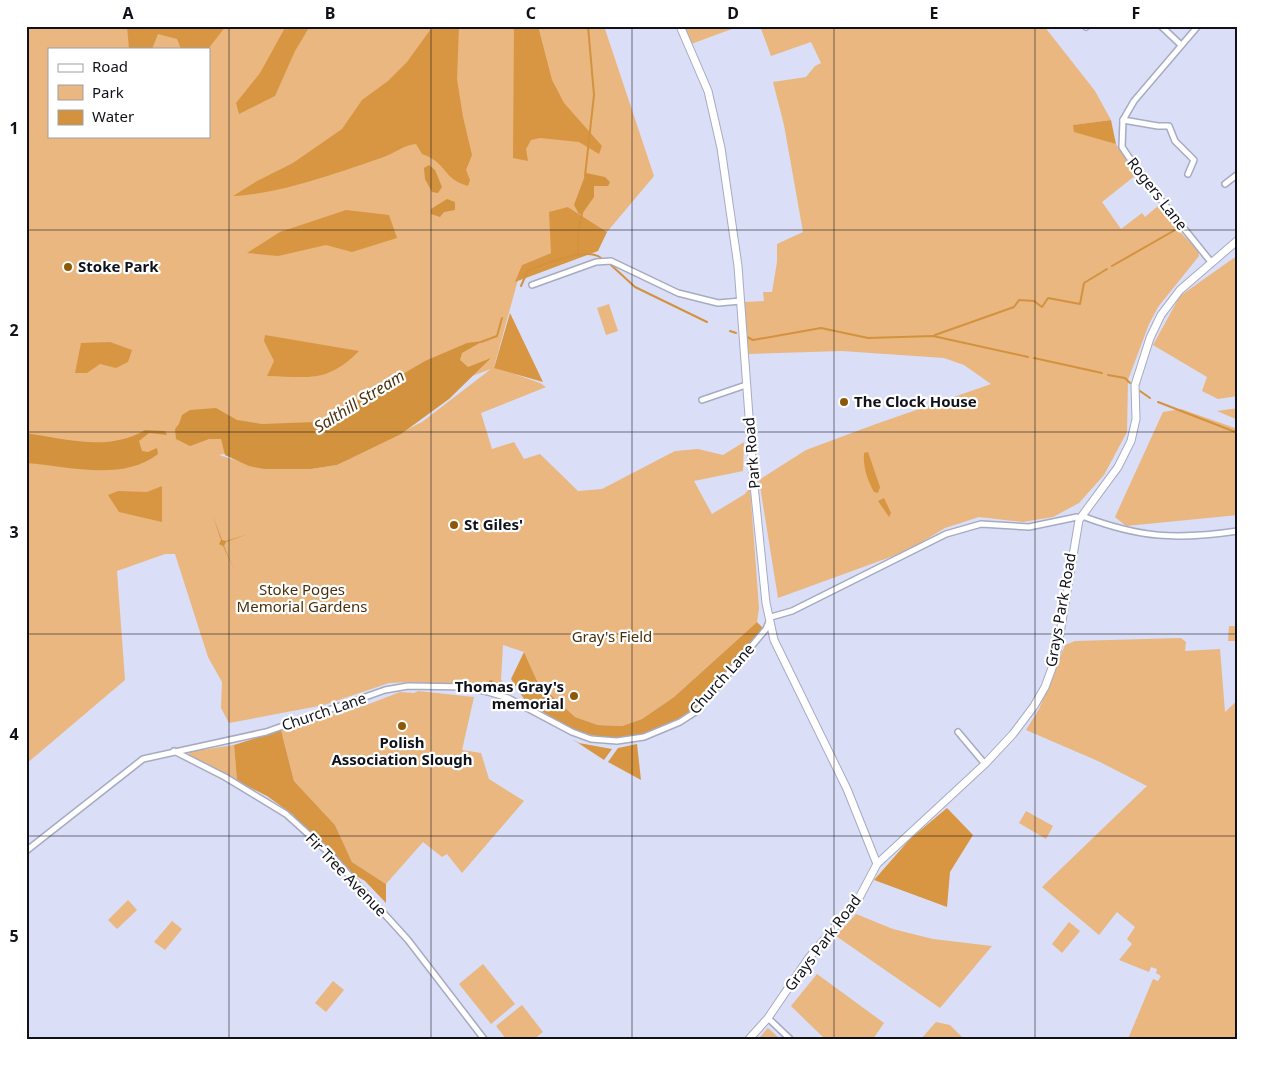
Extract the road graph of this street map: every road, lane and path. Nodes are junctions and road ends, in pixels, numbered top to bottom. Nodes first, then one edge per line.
1 (680, 26) edge
2 (1161, 26) edge
3 (1198, 26) edge
4 (1181, 44) junction
5 (1123, 120) junction
6 (1188, 174) dead end
7 (1238, 174) edge
8 (1225, 184) dead end
9 (1238, 240) edge
10 (1211, 262) junction
11 (532, 285) dead end
12 (741, 302) junction
13 (746, 385) junction
14 (702, 400) dead end
15 (1080, 518) junction
16 (1238, 532) edge
17 (769, 620) junction
18 (958, 732) dead end
19 (174, 751) junction
20 (985, 764) junction
21 (26, 851) edge
22 (877, 864) junction
23 (768, 1018) junction
24 (484, 1039) edge
25 (749, 1039) edge
26 (790, 1039) edge

1 - 12 main road, Park Road
2 - 4 street
3 - 4 street, Rogers Lane
4 - 5 street, Rogers Lane
5 - 6 street
5 - 10 street, Rogers Lane
7 - 8 street
9 - 10 main road, Grays Park Road
10 - 15 main road, Grays Park Road
11 - 12 street
12 - 13 main road, Park Road
13 - 14 street
13 - 17 main road, Park Road
15 - 16 street
15 - 17 street
15 - 20 main road, Grays Park Road
17 - 19 street, Church Lane
17 - 22 main road, Park Road
18 - 20 street
19 - 21 street, Church Lane
19 - 24 street, Fir Tree Avenue
20 - 22 main road, Grays Park Road
22 - 23 main road, Grays Park Road
23 - 25 main road, Grays Park Road
23 - 26 street

